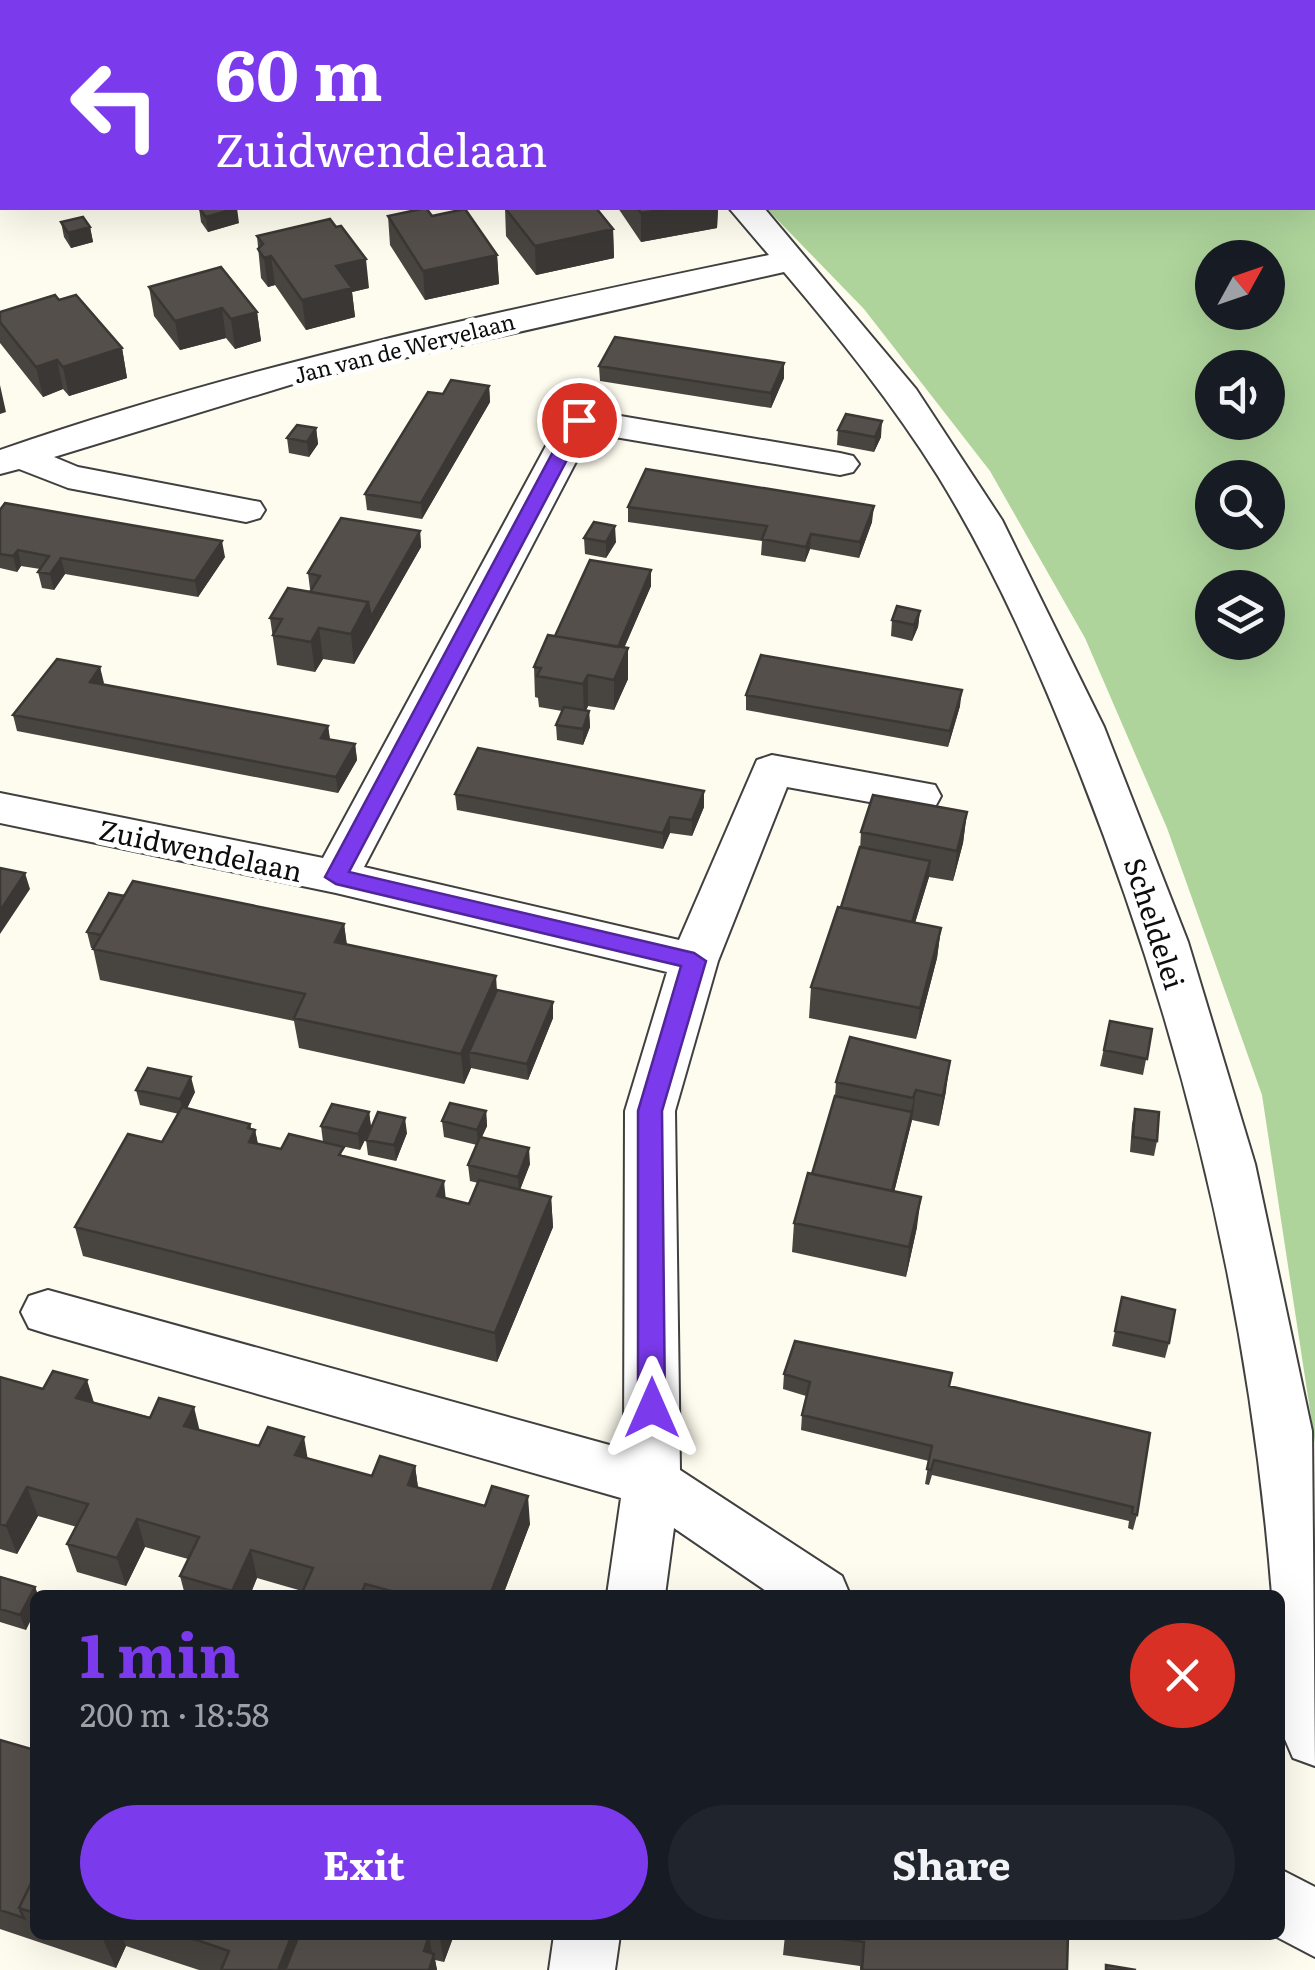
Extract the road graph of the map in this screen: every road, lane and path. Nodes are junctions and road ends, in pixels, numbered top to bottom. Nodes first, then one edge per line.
1 (748, 210) edge
2 (792, 260) junction
3 (10, 460) edge
4 (840, 464) dead end
5 (246, 510) dead end
6 (919, 796) dead end
7 (0, 808) edge
8 (336, 877) junction
9 (694, 961) junction
10 (48, 1312) dead end
11 (652, 1482) junction
12 (637, 1590) edge
13 (814, 1590) edge
14 (1315, 1737) edge
15 (1285, 1905) edge
16 (1315, 1925) edge

1 - 2 street, Scheldelei
2 - 3 street, Jan van de Wervelaan
2 - 14 street, Scheldelei
3 - 5 street, Jan van de Wervelaan
4 - 8 street
6 - 9 street
7 - 8 street, Zuidwendelaan
8 - 9 street, Zuidwendelaan
9 - 11 street
10 - 11 street
11 - 12 street
11 - 13 street
15 - 16 street

